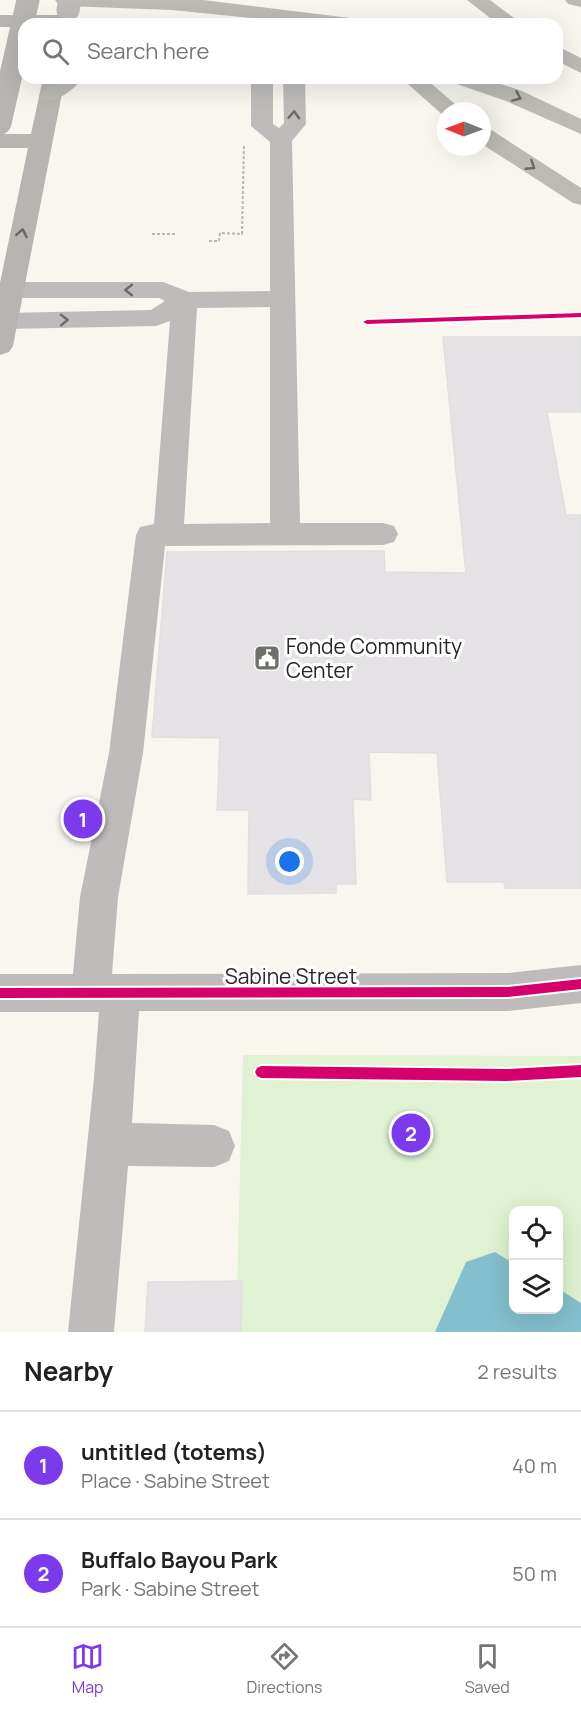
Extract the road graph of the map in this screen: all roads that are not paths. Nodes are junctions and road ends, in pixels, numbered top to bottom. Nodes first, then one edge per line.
1 (28, 0) edge
2 (330, 0) edge
3 (477, 0) edge
4 (575, 0) edge
5 (581, 1) edge
6 (70, 13) edge
7 (24, 18) edge
8 (26, 18) edge
9 (312, 18) edge
10 (349, 18) edge
11 (504, 18) edge
12 (18, 19) edge
13 (0, 21) edge
14 (0, 42) edge
15 (18, 44) edge
16 (18, 44) edge
17 (563, 48) edge
18 (581, 55) edge
19 (563, 56) edge
20 (581, 67) edge
21 (262, 84) edge
22 (294, 84) edge
23 (419, 84) edge
24 (479, 84) edge
25 (526, 84) edge
26 (52, 87) edge
27 (441, 102) edge
28 (581, 115) edge
29 (0, 123) edge
30 (581, 127) edge
31 (281, 140) junction
32 (491, 140) edge
33 (0, 141) edge
34 (40, 141) junction
35 (581, 198) edge
36 (11, 290) junction
37 (282, 299) junction
38 (185, 300) junction
39 (2, 333) edge
40 (383, 534) dead end
41 (168, 535) junction
42 (285, 535) junction
43 (581, 984) edge
44 (0, 993) edge
45 (106, 994) junction
46 (109, 1144) junction
47 (214, 1146) dead end
48 (91, 1332) edge

1 - 7 main road, bridge
2 - 10 highway
3 - 11 highway
4 - 5 highway
6 - 8 main road
6 - 9 highway
12 - 13 main road
14 - 16 main road
15 - 29 main road, bridge
17 - 18 highway
19 - 20 highway
21 - 31 street
31 -> 22 street
23 - 27 highway
24 -> 30 highway
25 - 28 highway
26 - 34 main road
31 - 37 street
32 -> 35 highway
33 - 34 main road
36 -> 34 main road
38 -> 36 street
36 - 39 main road
37 - 38 street
37 - 42 street
39 -> 38 street
38 - 41 street
40 - 42 street
41 - 42 street
41 - 45 street
43 - 45 street, Sabine Street
44 - 45 street, Sabine Street
45 - 46 street
46 - 47 street
46 - 48 street

